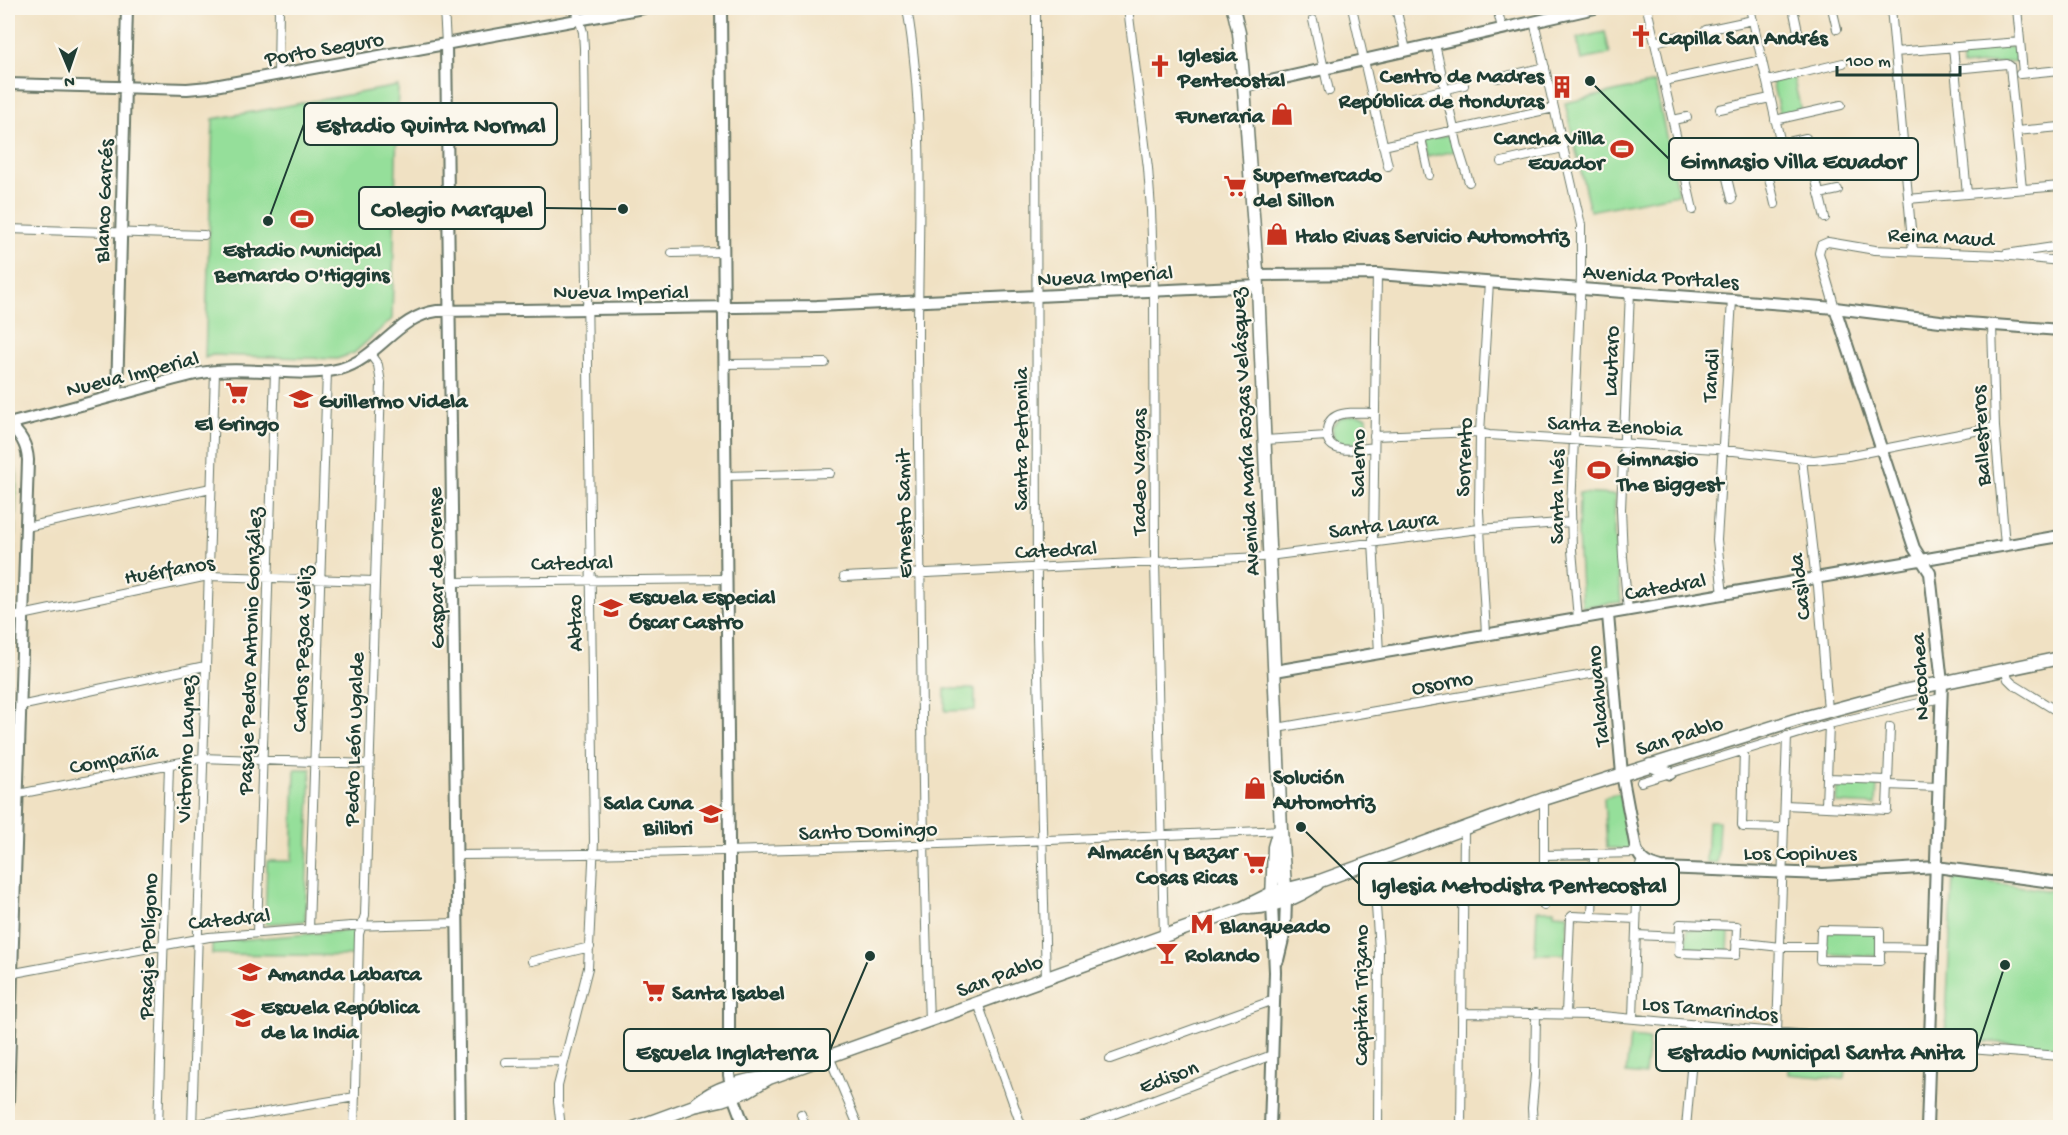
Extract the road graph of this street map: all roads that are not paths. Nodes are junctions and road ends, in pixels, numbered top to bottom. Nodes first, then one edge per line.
1 (127, 8) edge
2 (279, 8) edge
3 (444, 8) edge
4 (576, 8) edge
5 (643, 8) edge
6 (721, 8) edge
7 (907, 8) edge
8 (1036, 8) edge
9 (1128, 8) edge
10 (1233, 8) edge
11 (1240, 8) edge
12 (1396, 8) edge
13 (1497, 8) edge
14 (1592, 8) edge
15 (1647, 8) edge
16 (1750, 8) edge
17 (1793, 8) edge
18 (1832, 8) edge
19 (1891, 8) edge
20 (2017, 8) edge
21 (1353, 12) dead end
22 (579, 20) junction
23 (1313, 20) dead end
24 (1753, 20) junction
25 (1534, 21) junction
26 (1502, 28) junction
27 (1837, 29) dead end
28 (1706, 30) dead end
29 (1239, 33) junction
30 (1679, 36) dead end
31 (1799, 36) dead end
32 (1655, 42) junction
33 (2020, 42) junction
34 (446, 44) junction
35 (1435, 44) junction
36 (1953, 47) junction
37 (1406, 50) junction
38 (1895, 52) junction
39 (1364, 60) junction
40 (1762, 60) junction
41 (1843, 63) dead end
42 (1545, 67) junction
43 (1324, 69) junction
44 (1955, 69) junction
45 (2061, 70) edge
46 (2023, 73) junction
47 (278, 75) junction
48 (2011, 75) junction
49 (1498, 78) dead end
50 (1664, 81) junction
51 (1767, 81) junction
52 (8, 84) edge
53 (1464, 85) dead end
54 (125, 87) junction
55 (1244, 87) junction
56 (1445, 90) junction
57 (1329, 91) dead end
58 (1413, 97) dead end
59 (1770, 98) junction
60 (1841, 105) dead end
61 (1554, 108) junction
62 (1720, 109) dead end
63 (1687, 117) dead end
64 (1673, 120) junction
65 (1775, 120) junction
66 (2061, 127) edge
67 (1454, 130) junction
68 (2016, 131) junction
69 (1421, 138) junction
70 (1780, 144) junction
71 (1383, 146) junction
72 (1840, 147) dead end
73 (1563, 148) junction
74 (1762, 148) junction
75 (1810, 154) junction
76 (1722, 157) junction
77 (1502, 162) dead end
78 (1388, 166) dead end
79 (1683, 166) junction
80 (1429, 175) dead end
81 (1469, 182) dead end
82 (2061, 186) edge
83 (2022, 189) junction
84 (1838, 190) dead end
85 (1820, 194) junction
86 (1967, 194) junction
87 (1732, 199) dead end
88 (1908, 200) junction
89 (1775, 204) dead end
90 (1693, 210) dead end
91 (1825, 218) dead end
92 (8, 229) edge
93 (121, 233) junction
94 (204, 236) dead end
95 (1821, 245) joint
96 (2061, 246) edge
97 (1912, 251) junction
98 (723, 252) junction
99 (672, 253) dead end
100 (2000, 255) junction
101 (2061, 261) edge
102 (1377, 274) junction
103 (1258, 281) junction
104 (1489, 282) junction
105 (1580, 288) junction
106 (1154, 291) junction
107 (1630, 291) junction
108 (1038, 297) junction
109 (1732, 300) junction
110 (918, 302) junction
111 (1835, 308) junction
112 (724, 309) junction
113 (587, 310) junction
114 (450, 311) junction
115 (1992, 325) junction
116 (2061, 330) edge
117 (370, 354) junction
118 (825, 363) dead end
119 (724, 364) junction
120 (215, 371) junction
121 (275, 371) junction
122 (327, 371) junction
123 (117, 395) junction
124 (1374, 412) junction
125 (8, 424) edge
126 (1995, 427) junction
127 (1480, 433) junction
128 (1327, 436) junction
129 (1374, 436) junction
130 (1265, 440) junction
131 (1573, 440) junction
132 (1624, 442) junction
133 (1374, 447) junction
134 (1723, 450) junction
135 (1882, 450) junction
136 (1802, 459) junction
137 (830, 473) dead end
138 (726, 476) junction
139 (211, 488) junction
140 (1572, 522) junction
141 (26, 527) junction
142 (1479, 529) junction
143 (2061, 536) edge
144 (1374, 541) junction
145 (2005, 545) junction
146 (1270, 556) junction
147 (1922, 560) junction
148 (1155, 562) junction
149 (1037, 568) junction
150 (921, 574) junction
151 (208, 576) junction
152 (844, 577) dead end
153 (268, 578) junction
154 (320, 579) junction
155 (726, 579) junction
156 (1816, 579) junction
157 (591, 580) junction
158 (375, 581) junction
159 (453, 582) junction
160 (1723, 595) junction
161 (1628, 611) junction
162 (23, 615) junction
163 (1608, 615) junction
164 (8, 618) edge
165 (1578, 619) junction
166 (1486, 634) junction
167 (1379, 653) junction
168 (2061, 658) edge
169 (205, 666) junction
170 (2005, 669) junction
171 (1613, 670) junction
172 (1275, 671) junction
173 (1942, 682) junction
174 (1941, 698) junction
175 (20, 706) junction
176 (1827, 710) junction
177 (2061, 713) edge
178 (1829, 724) junction
179 (1277, 728) junction
180 (1890, 728) dead end
181 (1788, 736) junction
182 (1744, 750) junction
183 (202, 758) junction
184 (262, 760) junction
185 (315, 762) junction
186 (369, 764) junction
187 (169, 765) junction
188 (1650, 765) junction
189 (1670, 773) junction
190 (1622, 774) junction
191 (1827, 778) junction
192 (1641, 782) dead end
193 (1888, 783) junction
194 (1938, 787) junction
195 (12, 795) edge
196 (1544, 799) junction
197 (1785, 805) junction
198 (1826, 806) junction
199 (1464, 828) junction
200 (1784, 828) junction
201 (1281, 830) junction
202 (1161, 835) junction
203 (1042, 840) junction
204 (923, 846) junction
205 (729, 851) junction
206 (593, 852) junction
207 (1594, 854) junction
208 (457, 855) junction
209 (1544, 855) junction
210 (1639, 857) junction
211 (1372, 862) junction
212 (1936, 867) junction
213 (1783, 873) junction
214 (2061, 883) edge
215 (1286, 894) junction
216 (1272, 898) junction
217 (1544, 906) dead end
218 (1592, 916) junction
219 (1636, 919) junction
220 (457, 923) junction
221 (362, 925) junction
222 (309, 929) junction
223 (257, 933) junction
224 (1636, 936) junction
225 (1164, 937) junction
226 (1680, 937) junction
227 (198, 939) junction
228 (1736, 942) junction
229 (164, 945) junction
230 (590, 947) junction
231 (1780, 947) junction
232 (1821, 947) junction
233 (1880, 948) junction
234 (1933, 948) junction
235 (532, 962) dead end
236 (1275, 972) junction
237 (9, 974) edge
238 (1047, 979) junction
239 (1274, 1000) junction
240 (978, 1003) junction
241 (1462, 1013) junction
242 (1536, 1013) junction
243 (1566, 1014) junction
244 (1633, 1018) junction
245 (929, 1021) junction
246 (1695, 1024) junction
247 (1777, 1032) junction
248 (1929, 1045) junction
249 (1272, 1055) junction
250 (830, 1056) junction
251 (2061, 1056) edge
252 (1110, 1059) dead end
253 (564, 1061) junction
254 (506, 1062) dead end
255 (732, 1091) junction
256 (355, 1097) junction
257 (8, 1102) edge
258 (801, 1114) dead end
259 (669, 1122) edge
260 (192, 1126) edge
261 (158, 1128) edge
262 (172, 1128) edge
263 (354, 1128) edge
264 (460, 1128) edge
265 (561, 1128) edge
266 (634, 1128) edge
267 (746, 1128) edge
268 (806, 1128) edge
269 (859, 1128) edge
270 (1022, 1128) edge
271 (1077, 1128) edge
272 (1270, 1128) edge
273 (1377, 1128) edge
274 (1461, 1128) edge
275 (1533, 1128) edge
276 (1686, 1128) edge
277 (1927, 1128) edge

1 - 54 street, Blanco Garcés
2 - 47 street
3 - 34 street, Gaspar de Orense
4 - 22 street, Abtao
5 - 22 street, Porto Seguro
6 - 98 street
7 - 110 street, Ernesto Samit
8 - 108 street, Santa Petronila
9 - 106 street, Tadeo Vargas
10 - 29 main road, Avenida María Rozas Velásquez
11 - 29 main road, Avenida María Rozas Velásquez
12 - 37 street
13 - 26 street
14 - 25 street
15 - 32 street
16 - 24 street
17 - 31 street
18 - 27 street
19 - 38 street
20 - 33 street
21 - 39 street
22 - 34 street, Porto Seguro
22 - 113 street, Abtao
23 - 43 street
24 - 28 street
24 - 40 street
25 - 26 street
25 - 42 street, Santa Inés
26 - 35 street
29 - 55 main road, Avenida María Rozas Velásquez
30 - 32 street
32 - 50 street
33 - 36 street
33 - 46 street
34 - 47 street, Porto Seguro
34 - 114 street, Gaspar de Orense
35 - 37 street
35 - 56 street
36 - 38 street
36 - 44 street
37 - 39 street
38 - 88 street
39 - 43 street
39 - 71 street
40 - 50 street
40 - 51 street
41 - 51 street
42 - 49 street
42 - 61 street, Santa Inés
43 - 55 street
43 - 57 street
44 - 48 street
44 - 86 street
45 - 46 street
46 - 48 street
47 - 54 street, Porto Seguro
48 - 68 street
50 - 64 street
51 - 59 street
52 - 54 street, Porto Seguro
53 - 56 street
54 - 93 street, Blanco Garcés
55 - 103 main road, Avenida María Rozas Velásquez
56 - 58 street
56 - 67 street
59 - 62 street
59 - 65 street
60 - 65 street
61 - 67 street
61 - 73 street, Santa Inés
63 - 64 street
64 - 79 street
65 - 70 street
66 - 68 street
67 - 69 street
67 - 81 street
68 - 83 street
69 - 71 street
69 - 80 street
70 - 74 street
70 - 75 street
71 - 78 street
72 - 75 street
73 - 77 street
73 - 105 street, Santa Inés
74 - 76 street
74 - 89 street
75 - 85 street
76 - 79 street
76 - 87 street
79 - 90 street
82 - 83 street
83 - 86 street
84 - 85 street
85 - 91 street
86 - 88 street
88 - 97 street
92 - 93 street
93 - 94 street
93 - 123 street, Blanco Garcés
95 - 97 street, Reina Maud
95 - 111 street, Necochea
96 - 100 street
97 - 100 street, Reina Maud
98 - 99 street
98 - 112 street
100 - 101 street, Reina Maud
102 - 103 street, Avenida Portales
102 - 104 street, Avenida Portales
102 - 124 street, Salerno
103 - 106 street, Nueva Imperial
103 - 130 main road, Avenida María Rozas Velásquez
104 - 105 street, Avenida Portales
104 - 127 street, Sorrento
105 - 107 street, Avenida Portales
105 - 131 street, Santa Inés
106 - 108 street, Nueva Imperial
106 - 148 street, Tadeo Vargas
107 - 109 street, Avenida Portales
107 - 132 street, Lautaro
108 - 110 street, Nueva Imperial
108 - 149 street, Santa Petronila
109 - 111 street, Avenida Portales
109 - 134 street, Tandil
110 - 112 street, Nueva Imperial
110 - 150 street, Ernesto Samit
111 - 115 street, Avenida Portales
111 - 135 street, Necochea
112 - 113 street, Nueva Imperial
112 - 119 street
113 - 114 street, Nueva Imperial
113 - 157 street, Abtao
114 - 117 street, Nueva Imperial
114 - 159 street, Gaspar de Orense
115 - 116 street, Avenida Portales
115 - 126 street, Ballesteros
117 - 122 street, Nueva Imperial
117 - 158 street, Pedro León Ugalde
118 - 119 street
119 - 138 street
120 - 121 street, Nueva Imperial
120 - 123 street, Nueva Imperial
120 - 139 street, Victorino Laynez
121 - 122 street, Nueva Imperial
121 - 153 street, Pasaje Pedro Antonio González
122 - 154 street, Carlos Pezoa Véliz
123 - 125 street, Nueva Imperial
124 - 128 street
124 - 129 street, Salerno
125 - 141 street
126 - 135 street, Santa Zenobia
126 - 145 street, Ballesteros
127 - 129 street, Santa Zenobia
127 - 131 street, Santa Zenobia
127 - 142 street, Sorrento
128 - 130 street
128 - 133 street
129 - 133 street, Salerno
130 - 146 main road, Avenida María Rozas Velásquez
131 - 132 street, Santa Zenobia
131 - 140 street, Santa Inés
132 - 134 street, Santa Zenobia
132 - 161 street, Lautaro
133 - 144 street, Salerno
134 - 136 street, Santa Zenobia
134 - 160 street, Tandil
135 - 136 street, Santa Zenobia
135 - 147 street, Necochea
136 - 156 street, Casilda
137 - 138 street
138 - 155 street
139 - 141 street
139 - 151 street, Victorino Laynez
140 - 142 street, Santa Laura
140 - 165 street, Santa Inés
141 - 162 street
142 - 144 street, Santa Laura
142 - 166 street, Sorrento
143 - 145 street, Catedral
144 - 146 street, Santa Laura
144 - 167 street, Salerno
145 - 147 street, Catedral
146 - 148 street, Catedral
146 - 172 main road, Avenida María Rozas Velásquez
147 - 156 street, Catedral
147 - 173 street, Necochea
148 - 149 street, Catedral
148 - 202 street, Tadeo Vargas
149 - 150 street, Catedral
149 - 203 street, Santa Petronila
150 - 152 street, Catedral
150 - 204 street, Ernesto Samit
151 - 153 street, Huérfanos
151 - 162 street, Huérfanos
151 - 169 street, Victorino Laynez
153 - 154 street, Huérfanos
153 - 184 street, Pasaje Pedro Antonio González
154 - 158 street, Huérfanos
154 - 185 street, Carlos Pezoa Véliz
155 - 157 street, Catedral
155 - 205 street
156 - 160 street, Catedral
156 - 176 street, Casilda
157 - 159 street, Catedral
157 - 206 street, Abtao
158 - 186 street, Pedro León Ugalde
159 - 208 street, Gaspar de Orense
160 - 161 street, Catedral
161 - 163 street, Catedral
162 - 164 street, Huérfanos
162 - 175 street
163 - 165 street, Catedral
163 - 171 street, Talcahuano
165 - 166 street, Catedral
166 - 167 street, Catedral
167 - 172 street, Catedral
168 - 170 main road, San Pablo
169 - 175 street
169 - 183 street, Victorino Laynez
170 - 173 main road, San Pablo
170 - 177 street
171 - 179 street, Osorno
171 - 190 street, Talcahuano
172 - 179 main road, Avenida María Rozas Velásquez
173 - 174 street, Necochea
173 - 176 main road, San Pablo
174 - 178 street, San Pablo
174 - 194 street, Necochea
175 - 195 street
176 - 188 main road, San Pablo
178 - 181 street, San Pablo
178 - 191 street
179 - 201 main road, Avenida María Rozas Velásquez
180 - 193 street
181 - 182 street, San Pablo
181 - 197 street
182 - 189 street, San Pablo
182 - 200 street
183 - 184 street, Compañía
183 - 187 street, Compañía
183 - 227 street, Victorino Laynez
184 - 185 street, Compañía
184 - 223 street, Pasaje Pedro Antonio González
185 - 186 street, Compañía
185 - 222 street, Carlos Pezoa Véliz
186 - 221 street, Pedro León Ugalde
187 - 195 street, Compañía
187 - 229 street, Pasaje Polígono
188 - 189 main road
188 - 190 main road, San Pablo
189 - 192 street, San Pablo
190 - 196 main road, San Pablo
190 - 210 street, Talcahuano
191 - 193 street
191 - 198 street
193 - 194 street
193 - 198 street
194 - 212 street, Necochea
195 - 237 street
196 - 199 main road, San Pablo
196 - 209 street
197 - 198 street
197 - 200 street
199 - 211 main road, San Pablo
199 - 241 street
200 - 213 street
201 - 202 street, Santo Domingo
201 - 215 main road, Avenida María Rozas Velásquez
201 - 216 main road, Avenida María Rozas Velásquez
202 - 203 street, Santo Domingo
202 - 225 street, Tadeo Vargas
203 - 204 street, Santo Domingo
203 - 238 street, Santa Petronila
204 - 205 street, Santo Domingo
204 - 245 street, Ernesto Samit
205 - 206 street, Santo Domingo
205 - 255 street
206 - 208 street, Santo Domingo
206 - 230 street, Abtao
207 - 209 street, Los Copihues
207 - 210 street, Los Copihues
207 - 218 street
208 - 220 street, Gaspar de Orense
209 - 217 street
210 - 213 street, Los Copihues
210 - 219 street
211 - 215 main road, San Pablo
211 - 273 street, Capitán Trizano
212 - 213 street, Los Copihues
212 - 214 street, Los Copihues
212 - 234 street, Necochea
213 - 231 street
215 - 216 main road, San Pablo
215 - 236 street
216 - 225 main road, San Pablo
216 - 236 street
218 - 219 street
218 - 243 street
219 - 224 street
220 - 221 street, Catedral
220 - 264 street, Gaspar de Orense
221 - 222 street, Catedral
221 - 256 street, Pedro León Ugalde
222 - 223 street, Catedral
223 - 227 street, Catedral
224 - 226 street
224 - 244 street
225 - 238 main road, San Pablo
226 - 228 street
226 - 228 street
227 - 229 street, Catedral
227 - 260 street, Victorino Laynez
228 - 231 street
229 - 237 street, Catedral
229 - 261 street, Pasaje Polígono
230 - 235 street
230 - 253 street, Abtao
231 - 232 street
231 - 247 street
232 - 233 street
232 - 233 street
233 - 234 street
234 - 248 street, Necochea
236 - 239 street
237 - 257 street
238 - 240 main road, San Pablo
239 - 249 street
239 - 252 street
240 - 245 main road, San Pablo
240 - 270 street
241 - 242 street, Los Tamarindos
241 - 274 street
242 - 243 street, Los Tamarindos
242 - 275 street
243 - 244 street, Los Tamarindos
244 - 246 street, Los Tamarindos
245 - 250 main road, San Pablo
246 - 247 street, Los Tamarindos
246 - 276 street
247 - 248 street, Los Tamarindos
248 - 251 street, Los Tamarindos
248 - 277 street, Necochea
249 - 271 street, Edison
249 - 272 street
250 - 255 main road, San Pablo
250 - 269 street
253 - 254 street
253 - 265 street, Abtao
255 - 259 main road, San Pablo
255 - 267 street
256 - 260 street
256 - 263 street, Pedro León Ugalde
258 - 268 street
259 - 266 main road, San Pablo
260 - 262 street

